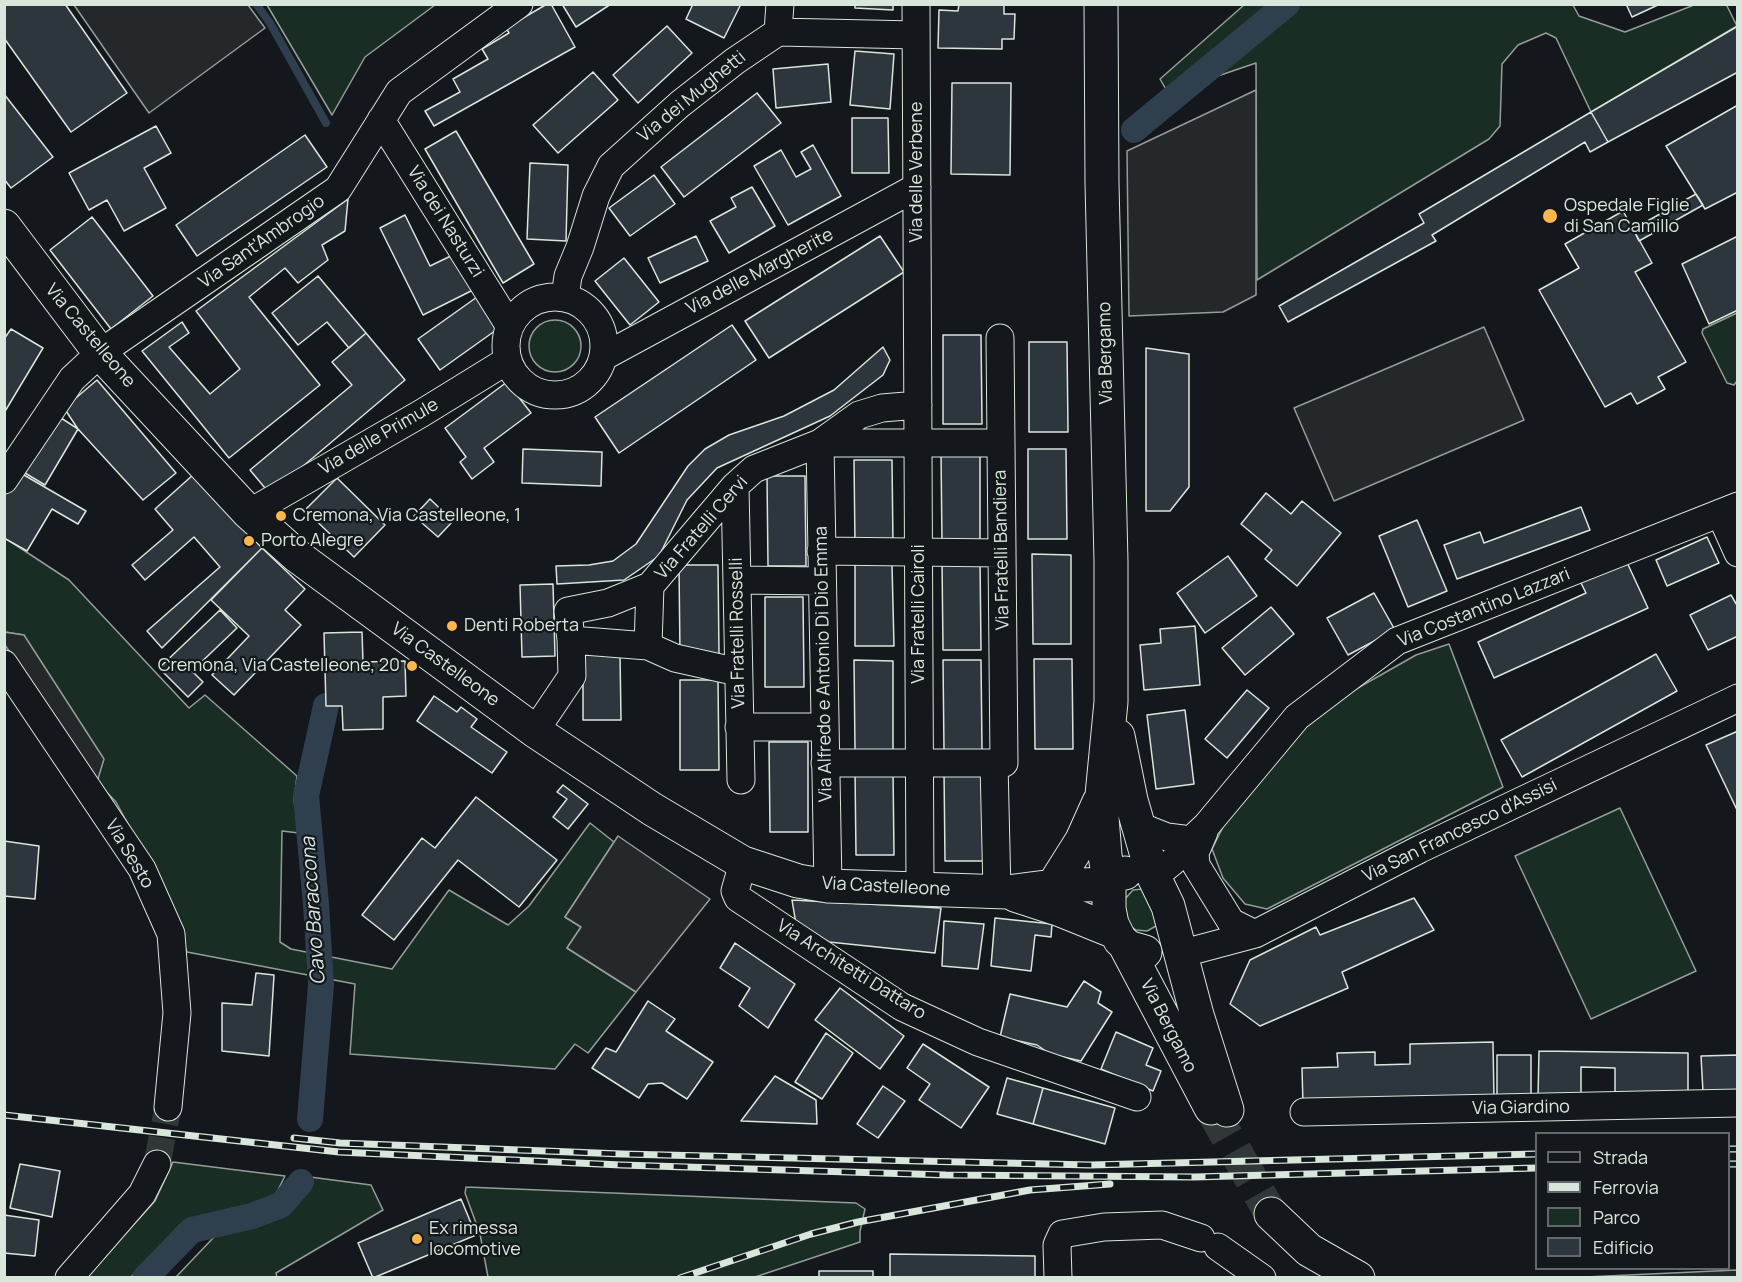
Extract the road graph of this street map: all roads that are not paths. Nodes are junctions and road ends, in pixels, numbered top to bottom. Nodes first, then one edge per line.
1 (519, 4) edge
2 (780, 4) edge
3 (916, 4) edge
4 (1101, 4) edge
5 (778, 32) junction
6 (916, 35) junction
7 (381, 120) junction
8 (917, 187) junction
9 (4, 226) edge
10 (565, 297) junction
11 (509, 325) junction
12 (1000, 338) dead end
13 (917, 339) joint
14 (100, 353) junction
15 (603, 357) junction
16 (508, 360) junction
17 (918, 405) junction
18 (820, 443) junction
19 (918, 443) junction
20 (1001, 443) junction
21 (4, 480) edge
22 (735, 486) junction
23 (1729, 510) edge
24 (249, 513) junction
25 (821, 551) junction
26 (918, 552) junction
27 (1002, 553) junction
28 (1737, 553) edge
29 (737, 580) junction
30 (822, 581) junction
31 (650, 586) junction
32 (571, 640) junction
33 (648, 646) junction
34 (4, 664) edge
35 (738, 672) junction
36 (1737, 698) edge
37 (1111, 702) junction
38 (825, 726) junction
39 (739, 727) junction
40 (535, 731) junction
41 (919, 762) junction
42 (825, 763) junction
43 (999, 763) junction
44 (741, 780) dead end
45 (1102, 795) junction
46 (1139, 826) junction
47 (1199, 832) junction
48 (743, 863) junction
49 (1154, 874) junction
50 (1109, 883) junction
51 (828, 886) junction
52 (1053, 886) junction
53 (920, 889) junction
54 (1002, 892) junction
55 (1171, 922) junction
56 (1255, 934) junction
57 (1122, 942) junction
58 (1180, 954) junction
59 (1137, 1096) dead end
60 (1737, 1103) edge
61 (168, 1107) tunnel mouth
62 (1304, 1113) dead end
63 (157, 1164) tunnel mouth
64 (1271, 1214) tunnel mouth
65 (69, 1278) edge
66 (1058, 1278) edge
67 (1262, 1278) edge
68 (1358, 1278) edge

1 - 7 street, Via Sant'Ambrogio
2 - 5 street
3 - 6 street, Via delle Verbene
4 - 37 main road, Via Bergamo
5 - 6 street
5 - 10 street, Via dei Mughetti
6 - 8 street, Via delle Verbene
7 - 11 street, Via dei Nasturzi
7 - 14 street, Via Sant'Ambrogio
8 - 13 street, Via delle Verbene
8 - 15 street, Via delle Margherite
9 - 14 main road, Via Castelleone
10 - 11 street
10 - 15 street
11 - 16 street
12 - 20 street, Via Fratelli Bandiera
13 - 17 street, Via Fratelli Cairoli
14 - 21 street, Via Sant'Ambrogio
14 - 24 main road, Via Castelleone
15 - 16 street
16 - 24 street, Via delle Primule
17 - 18 street, Via Fratelli Cervi
17 - 19 street, Via Fratelli Cairoli
18 - 19 street, Via Fratelli Cervi
18 - 22 street, Via Fratelli Cervi
18 - 25 street, Via Alfredo e Antonio Di Dio Emma
19 - 20 street, Via Fratelli Cervi
19 - 26 street, Via Fratelli Cairoli
20 - 27 street, Via Fratelli Bandiera
22 - 29 street, Via Fratelli Rosselli
22 - 31 street, Via Fratelli Cervi
23 - 28 street
23 - 47 street, Via Costantino Lazzari
24 - 40 main road, Via Castelleone
25 - 26 street
25 - 30 street, Via Alfredo e Antonio Di Dio Emma
26 - 27 street
26 - 41 street, Via Fratelli Cairoli
27 - 43 street, Via Fratelli Bandiera
29 - 30 street
29 - 35 street, Via Fratelli Rosselli
30 - 38 street, Via Alfredo e Antonio Di Dio Emma
31 - 32 street, Via Fratelli Cervi
31 - 33 street, Via Fratelli Cervi
32 - 33 street
32 - 40 street, Via Fratelli Cervi
33 - 35 street
34 - 61 street, Via Sesto
35 - 39 street, Via Fratelli Rosselli
36 - 56 street, Via San Francesco d'Assisi
37 - 45 main road, Via Bergamo
37 - 46 main road, Via Bergamo
38 - 39 street
38 - 42 street, Via Alfredo e Antonio Di Dio Emma
39 - 44 street, Via Fratelli Rosselli
40 - 48 main road, Via Castelleone
41 - 42 street
41 - 43 street
41 - 53 street, Via Fratelli Cairoli
42 - 51 street, Via Alfredo e Antonio Di Dio Emma
43 - 54 street, Via Fratelli Bandiera
45 - 50 main road, Via Bergamo
45 - 52 main road, Via Bergamo
46 - 47 street
46 - 49 main road, Via Bergamo
47 - 49 street, Via Costantino Lazzari
47 - 56 street
48 - 51 main road, Via Castelleone
48 - 59 street, Via Architetti Dattaro
49 - 50 main road
49 - 55 main road
50 - 52 main road, Via Castelleone
50 - 57 main road
51 - 53 main road, Via Castelleone
52 - 54 main road, Via Castelleone
53 - 54 main road, Via Castelleone
54 - 57 main road, Via Castelleone
55 - 57 main road
55 - 58 main road, Via Bergamo
56 - 58 street, Via San Francesco d'Assisi
57 - 58 main road, Via Castelleone
57 - 58 main road, Via Bergamo
60 - 62 street, Via Giardino
63 - 65 street
64 - 68 main road
66 - 67 street

